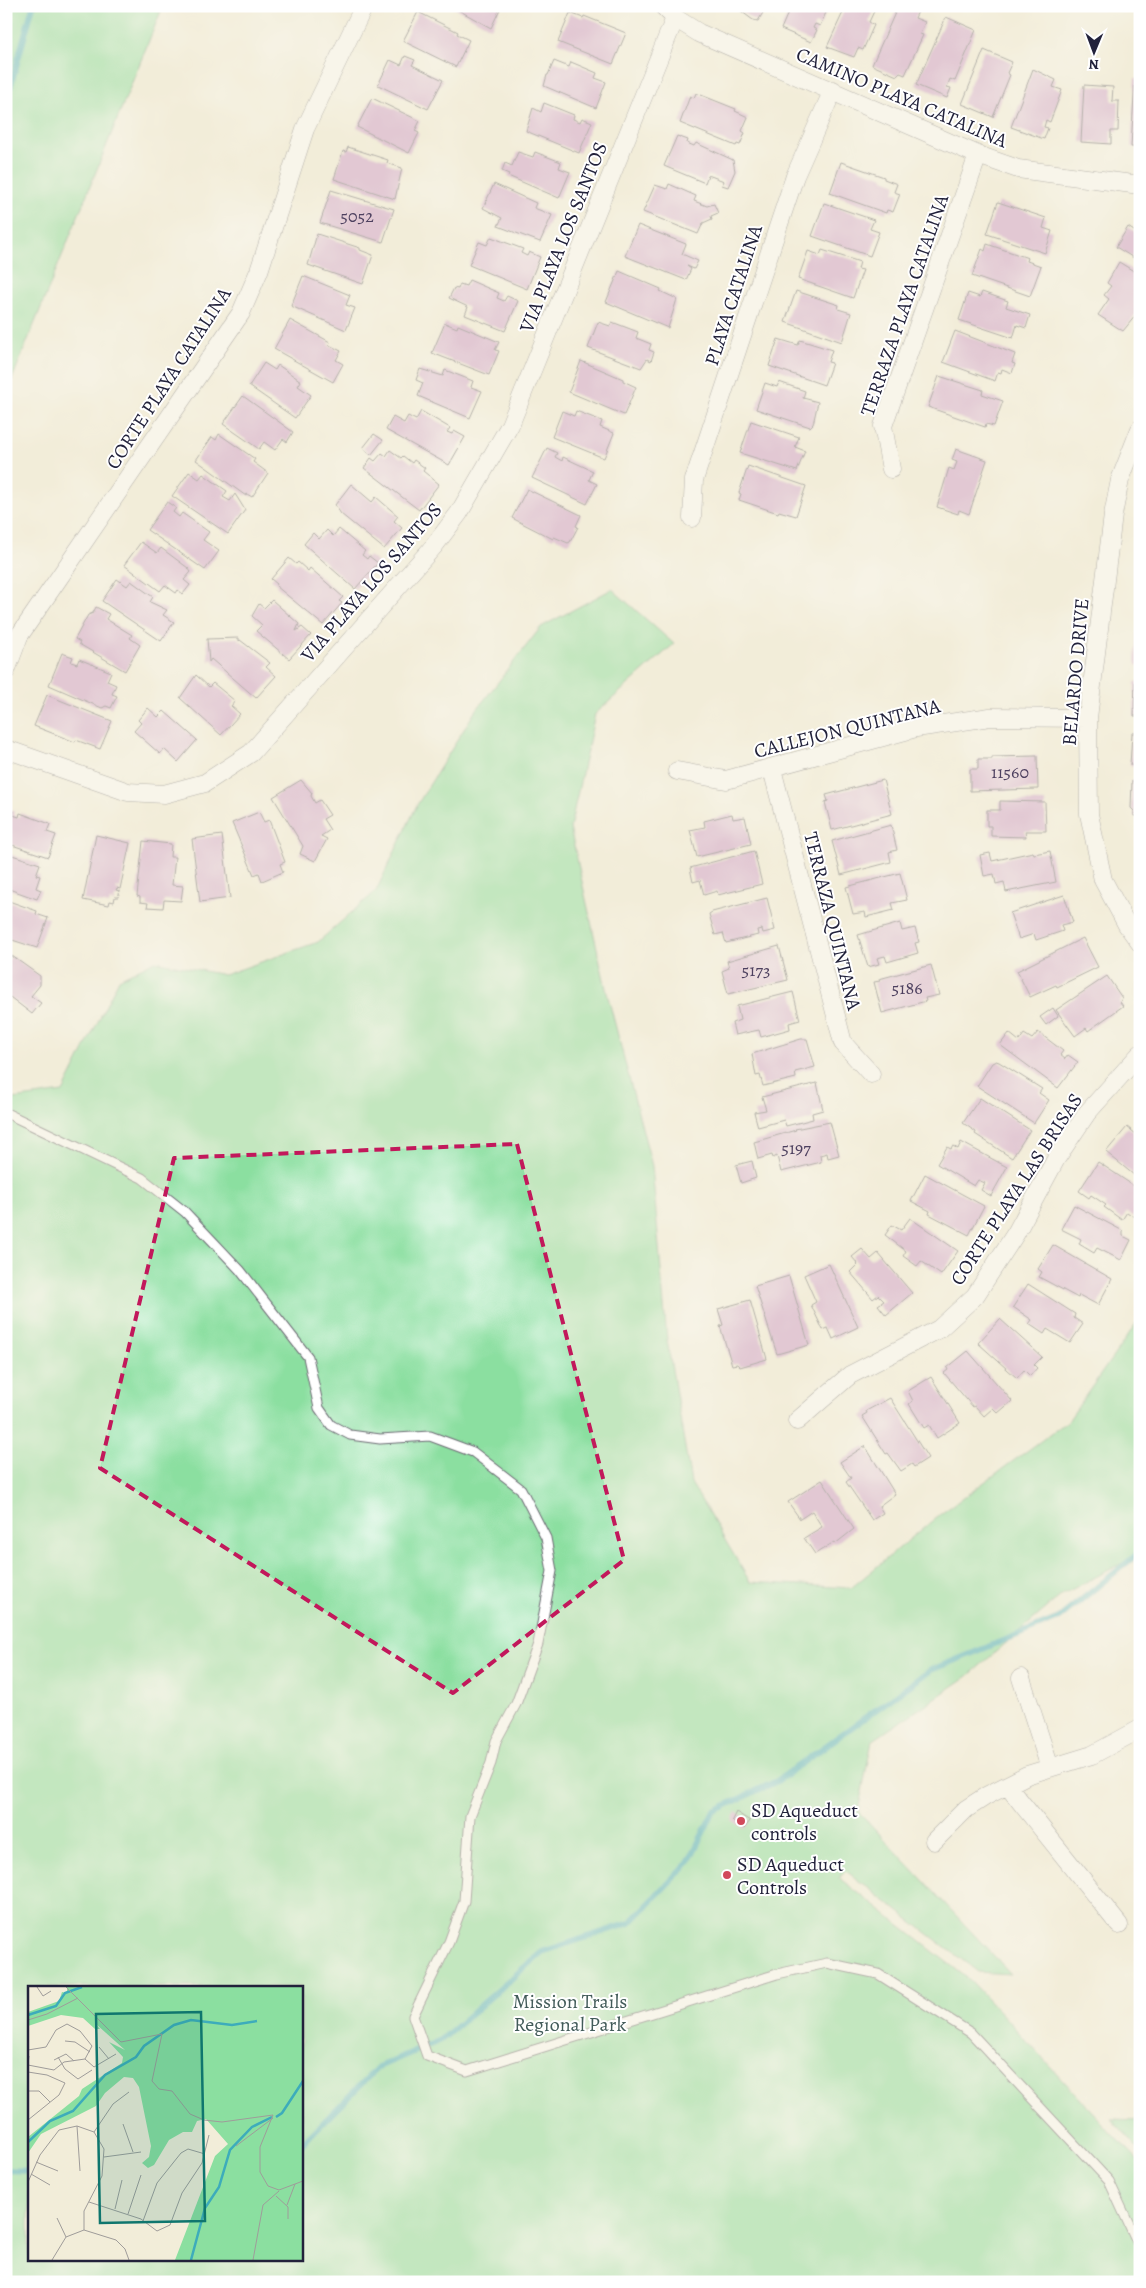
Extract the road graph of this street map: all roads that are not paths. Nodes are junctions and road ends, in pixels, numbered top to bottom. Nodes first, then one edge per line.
1 (364, 6) edge
2 (669, 12) edge
3 (833, 90) junction
4 (978, 155) junction
5 (1140, 185) edge
6 (1140, 429) edge
7 (891, 469) dead end
8 (692, 518) dead end
9 (6, 671) edge
10 (1088, 718) junction
11 (6, 749) edge
12 (772, 768) junction
13 (677, 770) dead end
14 (1140, 943) edge
15 (1140, 1054) edge
16 (871, 1074) dead end
17 (6, 1113) edge
18 (797, 1421) dead end
19 (1021, 1678) dead end
20 (1140, 1729) edge
21 (1050, 1768) junction
22 (1007, 1785) junction
23 (934, 1841) dead end
24 (1119, 1924) dead end
25 (1140, 2248) edge

1 - 9 street, CORTE PLAYA CATALINA
2 - 3 street, CAMINO PLAYA CATALINA
2 - 11 street, VIA PLAYA LOS SANTOS
3 - 4 street, CAMINO PLAYA CATALINA
3 - 8 street, PLAYA CATALINA
4 - 5 street, CAMINO PLAYA CATALINA
4 - 7 street, TERRAZA PLAYA CATALINA
6 - 10 street, BELARDO DRIVE
10 - 12 street, CALLEJON QUINTANA
10 - 14 street, BELARDO DRIVE
12 - 13 street, CALLEJON QUINTANA
12 - 16 street, TERRAZA QUINTANA
15 - 18 street, CORTE PLAYA LAS BRISAS
17 - 25 lane
19 - 21 street
20 - 21 street
21 - 22 street
22 - 23 street
22 - 24 street

